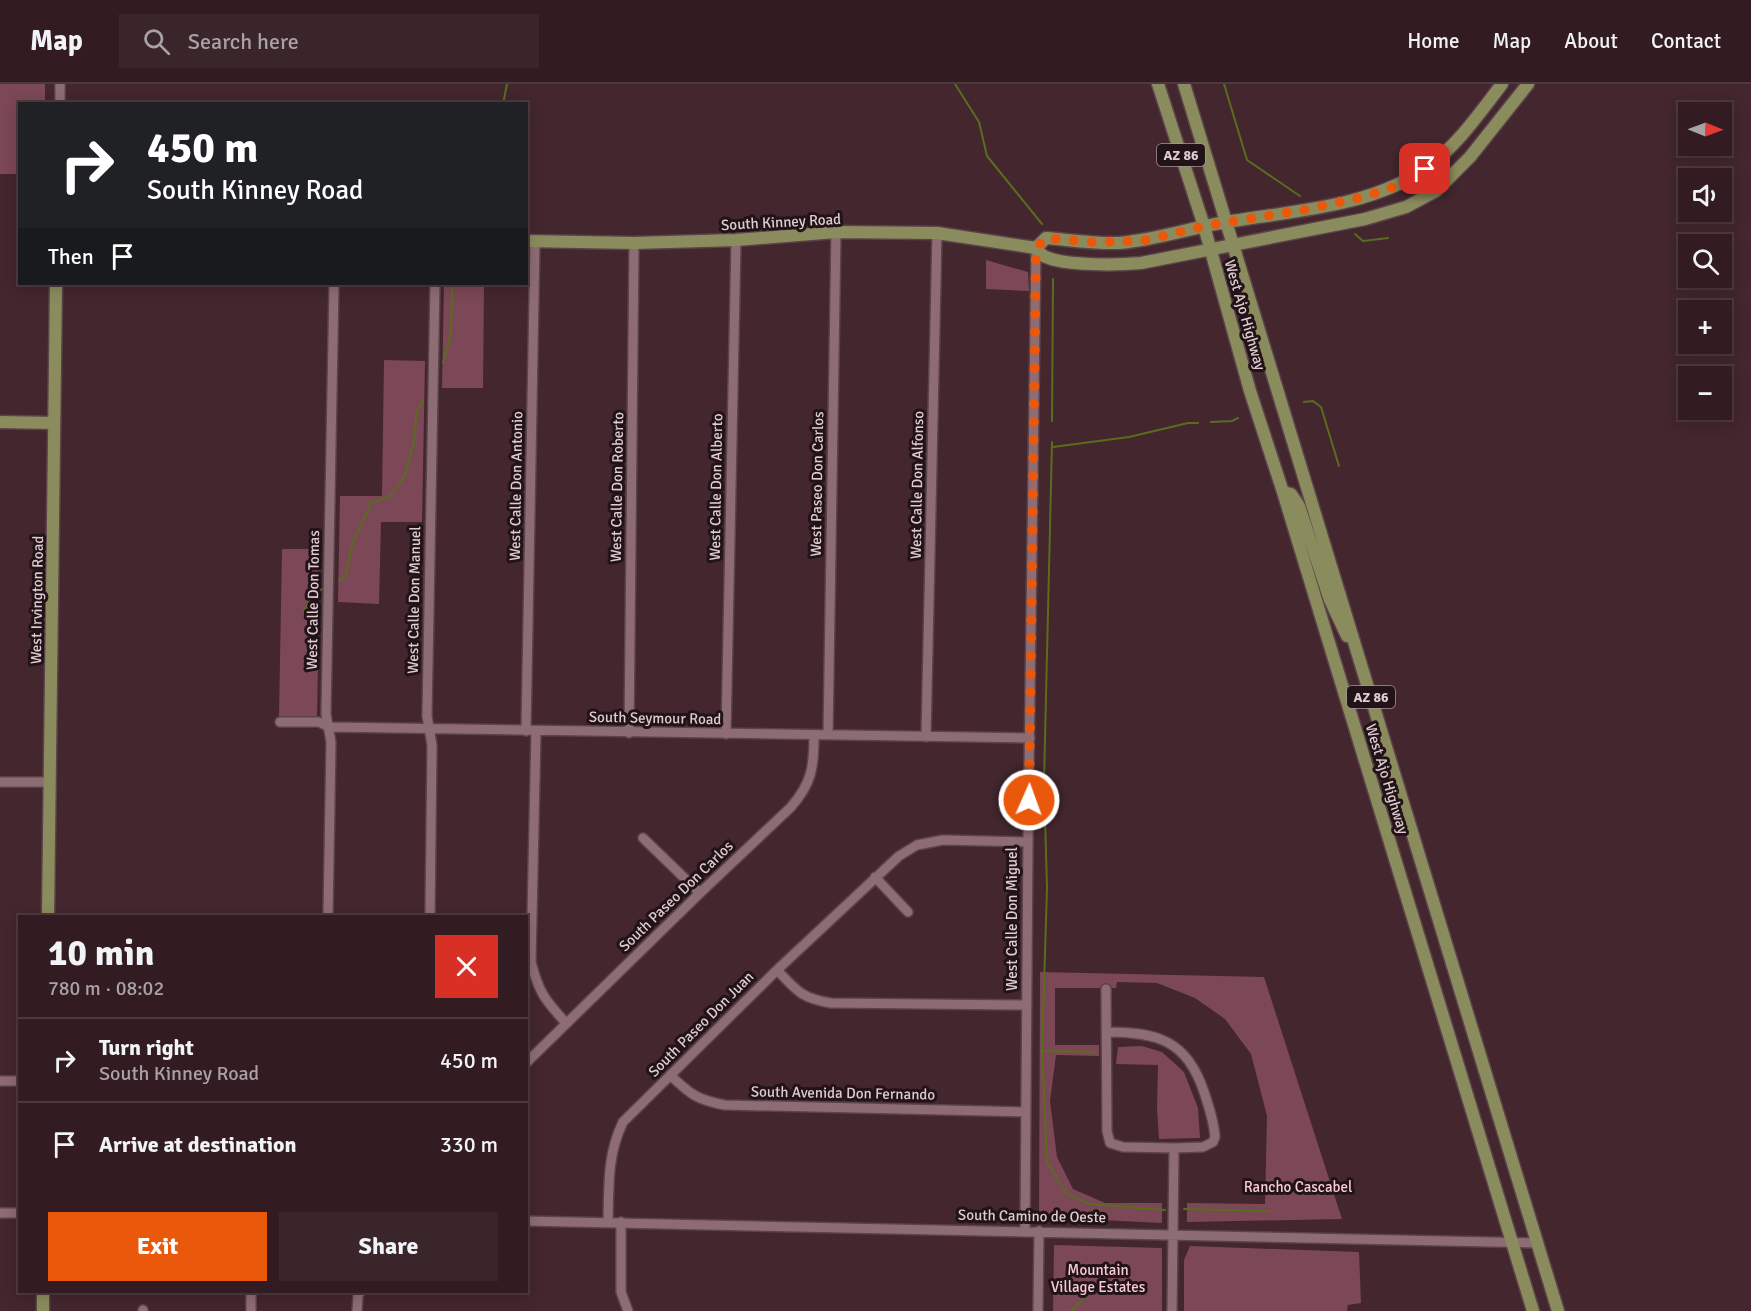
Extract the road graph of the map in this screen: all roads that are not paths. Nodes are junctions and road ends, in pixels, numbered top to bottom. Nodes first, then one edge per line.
1 (60, 84) edge
2 (1158, 84) edge
3 (1184, 84) edge
4 (1502, 84) edge
5 (1528, 84) edge
6 (60, 102) edge
7 (1224, 222) junction
8 (1204, 226) junction
9 (836, 232) junction
10 (937, 233) junction
11 (736, 240) junction
12 (531, 241) edge
13 (634, 243) junction
14 (1232, 246) junction
15 (1036, 248) junction
16 (1211, 250) junction
17 (56, 285) edge
18 (334, 285) edge
19 (435, 285) edge
20 (0, 422) edge
21 (54, 423) junction
22 (1283, 492) junction
23 (1357, 652) junction
24 (280, 722) dead end
25 (329, 728) junction
26 (429, 730) junction
27 (531, 731) junction
28 (629, 733) junction
29 (726, 734) junction
30 (814, 735) junction
31 (828, 735) junction
32 (926, 737) junction
33 (1030, 738) junction
34 (0, 782) edge
35 (50, 782) junction
36 (643, 838) dead end
37 (1028, 842) junction
38 (875, 877) junction
39 (700, 893) junction
40 (908, 912) dead end
41 (48, 915) edge
42 (328, 915) edge
43 (430, 915) edge
44 (777, 970) junction
45 (1106, 989) dead end
46 (1027, 1005) junction
47 (566, 1023) junction
48 (1106, 1032) junction
49 (528, 1060) edge
50 (670, 1075) junction
51 (0, 1081) edge
52 (18, 1081) edge
53 (1025, 1112) junction
54 (1174, 1148) junction
55 (0, 1213) edge
56 (18, 1213) edge
57 (528, 1221) edge
58 (608, 1222) junction
59 (621, 1222) junction
60 (1025, 1230) junction
61 (1039, 1231) junction
62 (1174, 1234) junction
63 (1512, 1243) junction
64 (1537, 1243) junction
65 (43, 1293) edge
66 (251, 1293) edge
67 (359, 1293) edge
68 (43, 1311) edge
69 (251, 1311) edge
70 (357, 1311) edge
71 (628, 1311) edge
72 (1038, 1311) edge
73 (1172, 1311) edge
74 (1533, 1311) edge
75 (1558, 1311) edge

1 - 6 street
2 - 8 main road, West Ajo Highway / AZ 86
3 - 7 main road, West Ajo Highway / AZ 86
4 - 7 main road, South Kinney Road
5 - 14 main road, South Kinney Road
7 - 8 main road, South Kinney Road
7 - 14 main road, West Ajo Highway / AZ 86
8 - 15 main road, South Kinney Road
8 - 16 main road, West Ajo Highway / AZ 86
9 - 10 main road, South Kinney Road
9 - 11 main road, South Kinney Road
9 - 31 street, West Paseo Don Carlos
10 - 15 main road, South Kinney Road
10 - 32 street, West Calle Don Alfonso
11 - 13 main road, South Kinney Road
11 - 29 street, West Calle Don Alberto
12 - 13 main road, South Kinney Road
12 - 27 street, West Calle Don Antonio
13 - 28 street, West Calle Don Roberto
14 - 16 main road, South Kinney Road
14 - 23 main road, West Ajo Highway / AZ 86
15 - 16 main road, South Kinney Road
15 - 33 street, West Calle Don Miguel
16 - 22 main road, West Ajo Highway / AZ 86
17 - 21 main road, West Irvington Road
18 - 25 street, West Calle Don Tomas
19 - 26 street, West Calle Don Manuel
20 - 21 main road
21 - 35 main road, West Irvington Road
22 - 23 main road
22 - 63 main road, West Ajo Highway / AZ 86
23 - 64 main road, West Ajo Highway / AZ 86
24 - 25 street, South Seymour Road
25 - 26 street, South Seymour Road
25 - 42 street, West Calle Don Tomas
26 - 27 street, South Seymour Road
26 - 43 street, West Calle Don Manuel
27 - 28 street, South Seymour Road
27 - 47 street, West Calle Don Antonio
28 - 29 street, South Seymour Road
29 - 30 street, South Seymour Road
30 - 31 street, South Seymour Road
30 - 39 street, South Paseo Don Carlos
31 - 32 street, South Seymour Road
32 - 33 street, South Seymour Road
33 - 37 street, West Calle Don Miguel
34 - 35 street
35 - 41 main road, West Irvington Road
36 - 39 street
37 - 38 street, South Paseo Don Juan
37 - 46 street, West Calle Don Miguel
38 - 40 street
38 - 44 street, South Paseo Don Juan
39 - 47 street, South Paseo Don Carlos
44 - 46 street
44 - 50 street, South Paseo Don Juan
45 - 48 street
46 - 53 street, West Calle Don Miguel
47 - 49 street, South Paseo Don Carlos
48 - 54 street
48 - 54 street
50 - 53 street, South Avenida Don Fernando
50 - 58 street, South Paseo Don Juan
51 - 52 street
53 - 60 street, West Calle Don Miguel
54 - 62 street
55 - 56 street
57 - 58 street, South Camino de Oeste
58 - 59 street, South Camino de Oeste
59 - 60 street, South Camino de Oeste
59 - 71 street
60 - 61 street, South Camino de Oeste
61 - 62 street, South Camino de Oeste
61 - 72 street
62 - 63 street, South Camino de Oeste
62 - 73 street
63 - 64 street, South Camino de Oeste
63 - 74 main road, West Ajo Highway / AZ 86
64 - 75 main road, West Ajo Highway / AZ 86
65 - 68 main road
66 - 69 street
67 - 70 street

